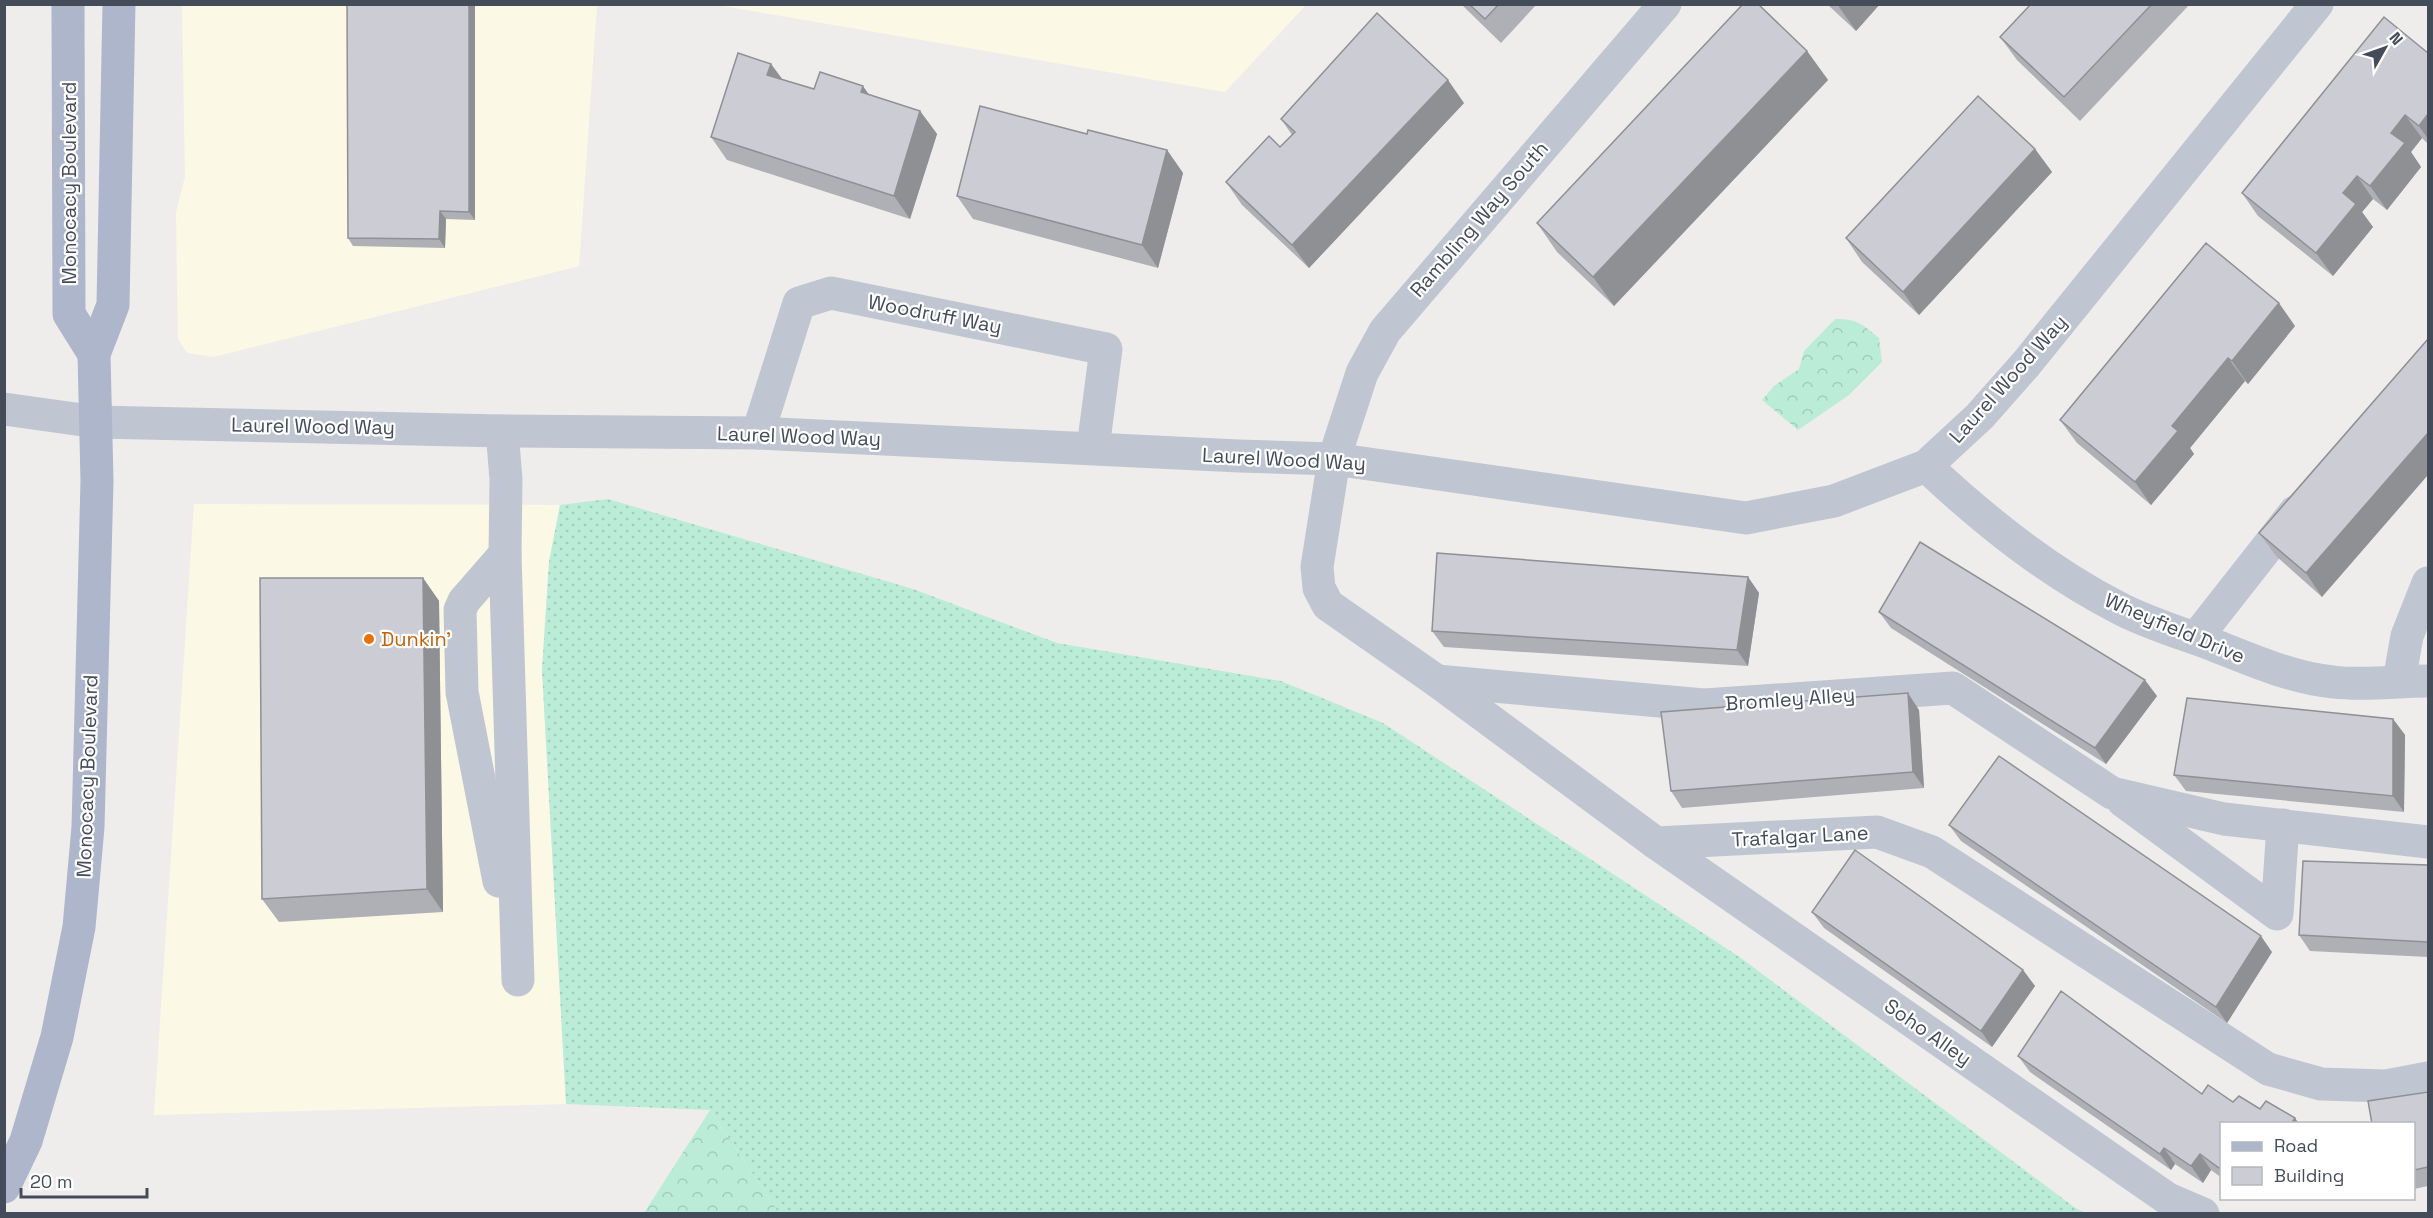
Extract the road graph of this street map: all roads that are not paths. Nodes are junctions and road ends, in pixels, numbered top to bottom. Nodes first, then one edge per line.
1 (68, 4) edge
2 (119, 4) edge
3 (1665, 4) edge
4 (2317, 4) edge
5 (94, 354) junction
6 (4, 409) edge
7 (97, 422) junction
8 (502, 431) junction
9 (758, 433) junction
10 (1093, 448) junction
11 (1334, 459) junction
12 (1926, 465) junction
13 (2311, 492) edge
14 (505, 554) junction
15 (2428, 583) edge
16 (2196, 638) junction
17 (1437, 681) junction
18 (2414, 681) edge
19 (2112, 793) junction
20 (2283, 825) junction
21 (2428, 842) edge
22 (1656, 843) junction
23 (2428, 1078) edge
24 (4, 1186) edge
25 (2203, 1214) edge

1 - 5 main road, Monocacy Boulevard
2 - 5 main road, Monocacy Boulevard
3 - 11 street, Rambling Way South
4 - 12 street, Laurel Wood Way
5 - 7 main road, Monocacy Boulevard
6 - 7 street, Laurel Wood Way
7 - 8 street, Laurel Wood Way
7 - 24 main road, Monocacy Boulevard
8 - 9 street, Laurel Wood Way
8 - 14 street
9 - 10 street, Laurel Wood Way
9 - 10 street, Woodruff Way
10 - 11 street, Laurel Wood Way
11 - 12 street, Laurel Wood Way
11 - 17 street
12 - 16 street, Wheyfield Drive
13 - 16 street
14 - 14 street
15 - 18 street
16 - 18 street, Wheyfield Drive
17 - 19 street, Bromley Alley
17 - 22 street
19 - 20 street, Bromley Alley
19 - 20 street, Bromley Alley
20 - 21 street, Bromley Alley
22 - 23 street, Trafalgar Lane
22 - 25 street, Soho Alley

